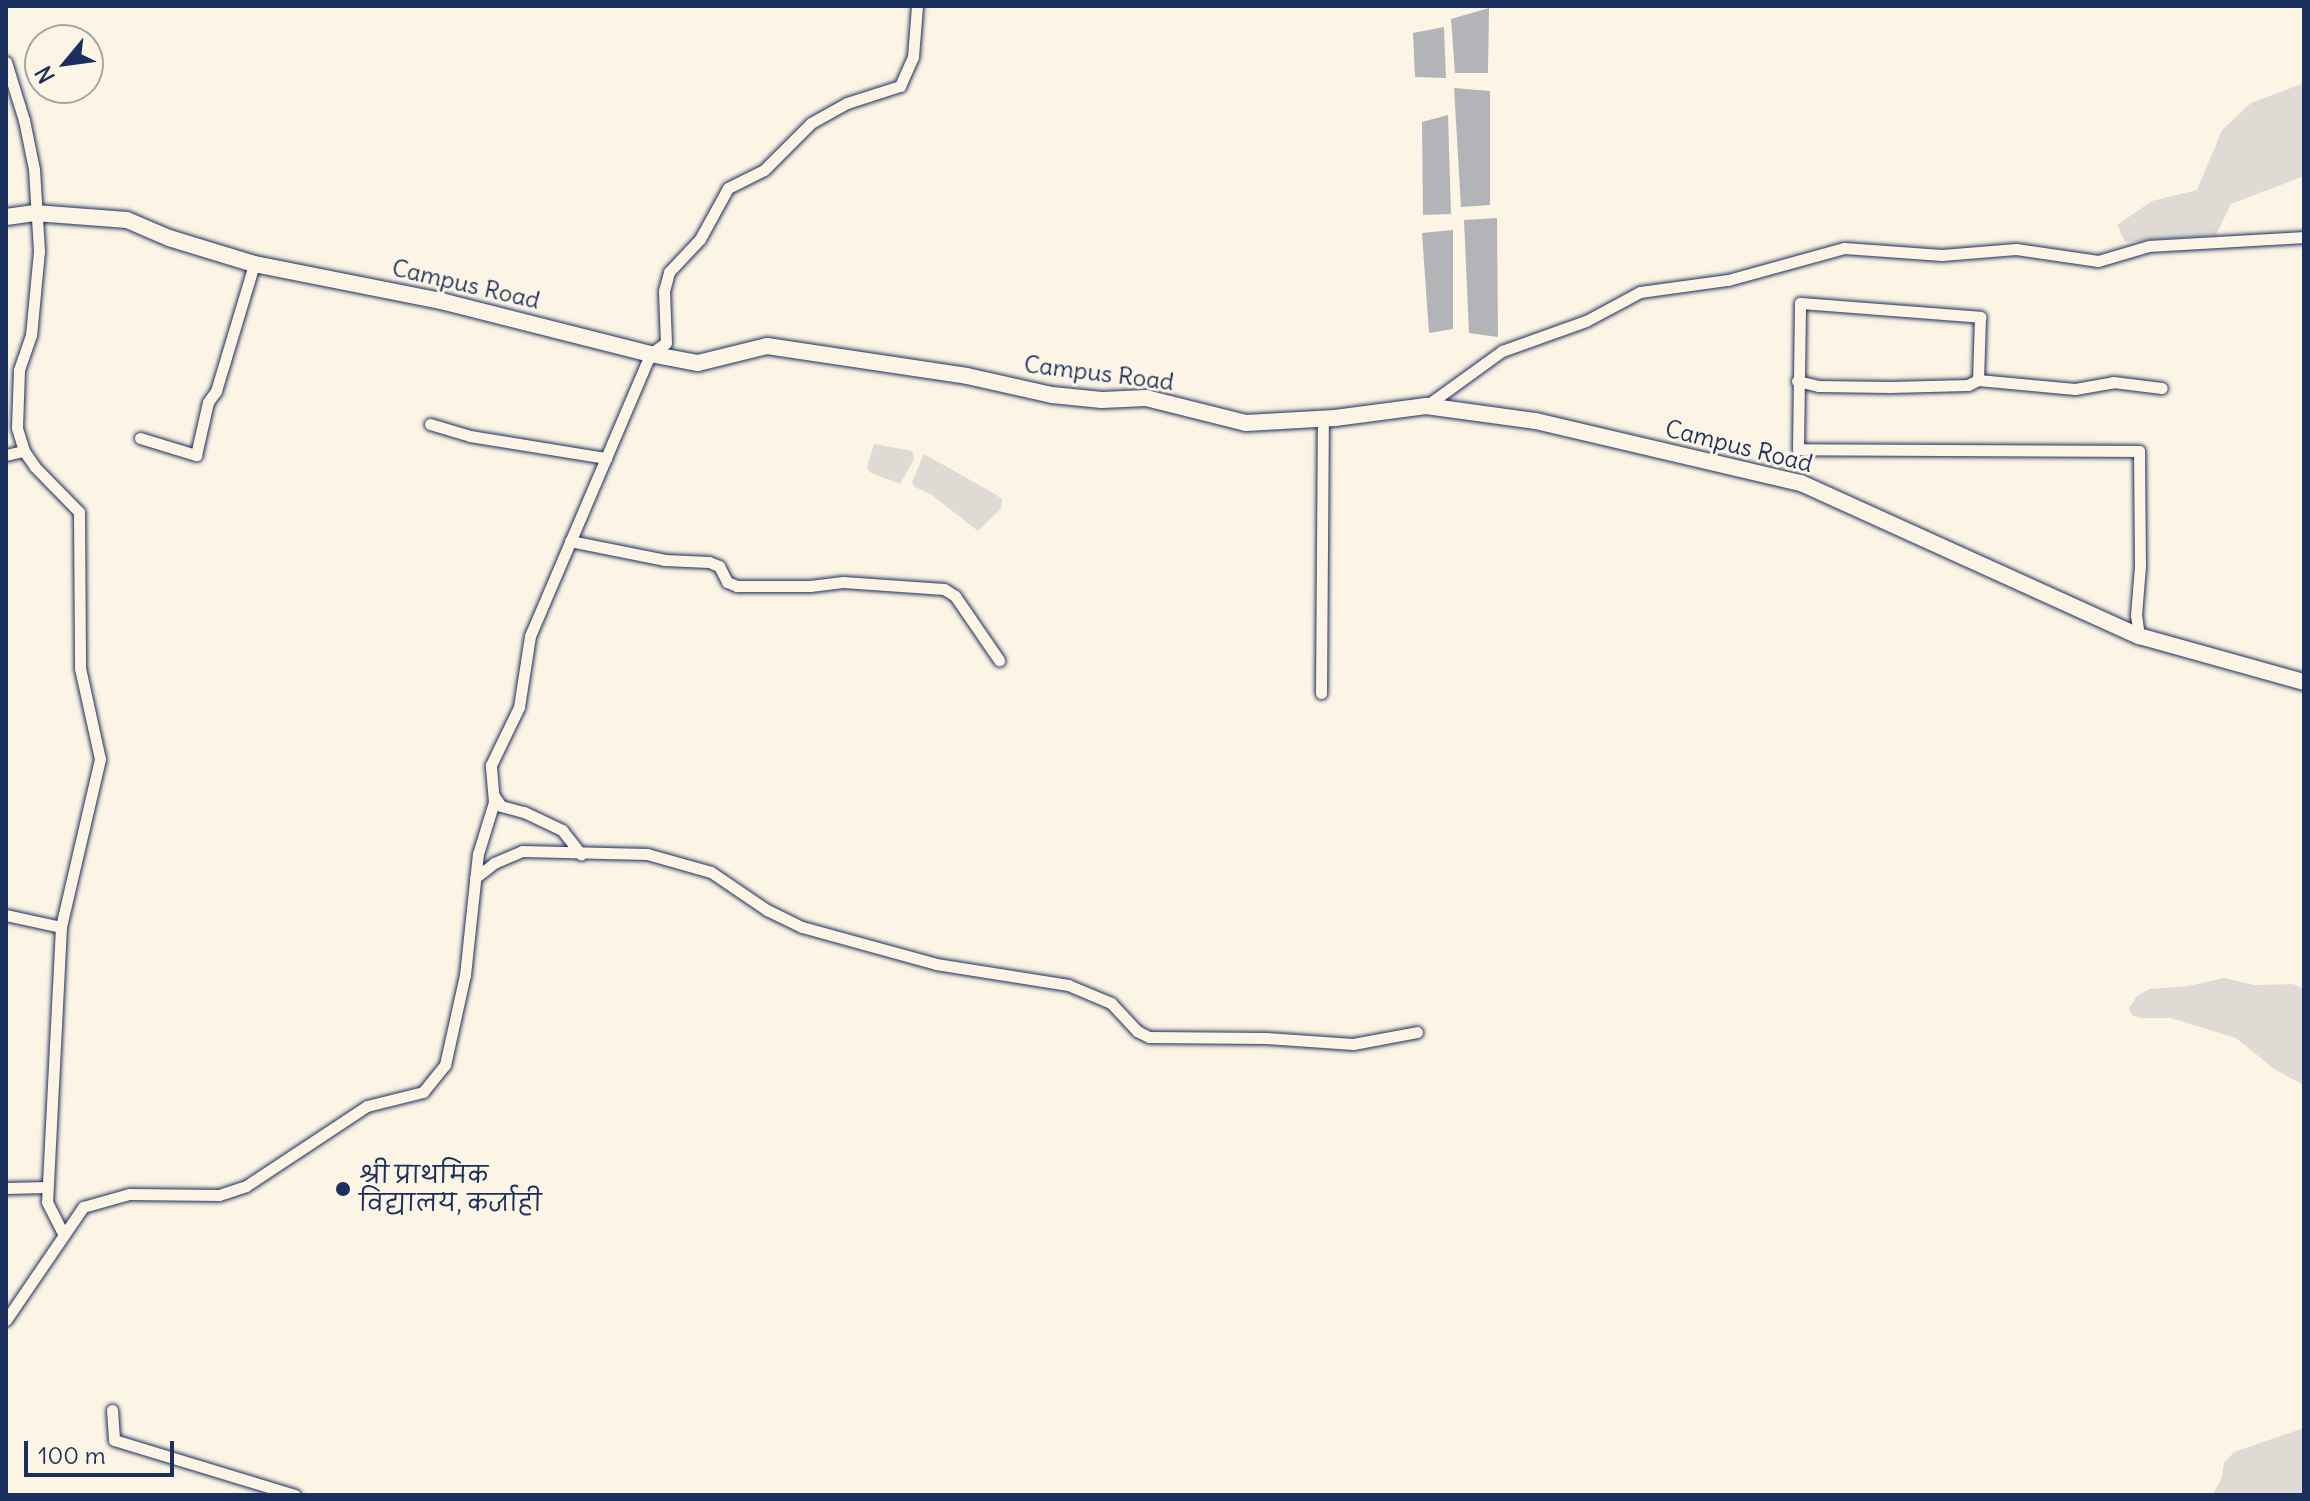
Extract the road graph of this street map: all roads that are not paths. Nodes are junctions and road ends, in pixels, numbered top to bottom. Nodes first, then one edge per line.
1 (917, 6) edge
2 (6, 62) edge
3 (35, 213) junction
4 (6, 217) edge
5 (2304, 237) edge
6 (254, 264) junction
7 (650, 354) junction
8 (1978, 380) junction
9 (1797, 381) junction
10 (2162, 388) dead end
11 (1426, 406) junction
12 (1323, 419) junction
13 (430, 424) dead end
14 (140, 438) dead end
15 (24, 451) junction
16 (6, 455) edge
17 (606, 458) junction
18 (570, 541) junction
19 (2139, 636) junction
20 (999, 660) dead end
21 (2304, 682) edge
22 (1321, 693) dead end
23 (494, 796) junction
24 (581, 854) junction
25 (475, 878) junction
26 (6, 915) edge
27 (61, 927) junction
28 (1417, 1032) dead end
29 (47, 1187) junction
30 (6, 1188) edge
31 (63, 1233) junction
32 (6, 1320) edge
33 (112, 1410) dead end
34 (295, 1495) edge

1 - 7 street
2 - 3 street
3 - 4 street, Campus Road
3 - 6 street, Campus Road
3 - 15 street
5 - 11 street
6 - 7 street, Campus Road
6 - 14 street
7 - 12 street, Campus Road
7 - 17 street
8 - 9 street
8 - 9 street
8 - 10 street
9 - 19 street
11 - 12 street, Campus Road
11 - 19 street, Campus Road
12 - 22 street
13 - 17 street
15 - 16 street
15 - 27 street
17 - 18 street
18 - 20 street
18 - 23 street
19 - 21 street, Campus Road
23 - 24 street
23 - 25 street
24 - 25 street
24 - 28 street
25 - 31 street
26 - 27 street
27 - 29 street
29 - 30 street
29 - 31 street
31 - 32 street
33 - 34 street

